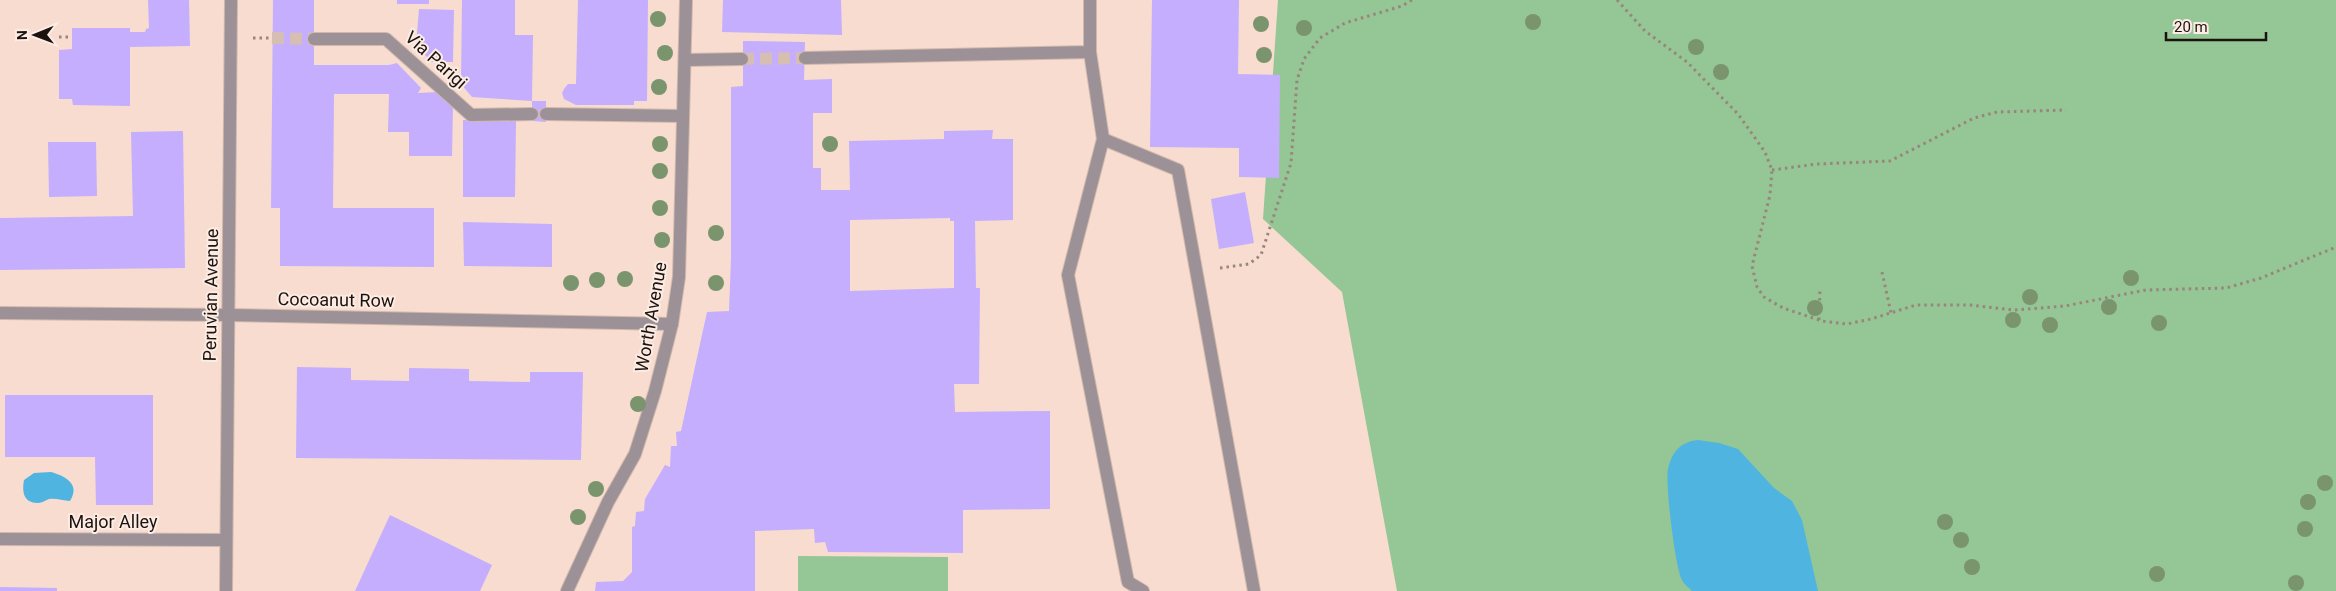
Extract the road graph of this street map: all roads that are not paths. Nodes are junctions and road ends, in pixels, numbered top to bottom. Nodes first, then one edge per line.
1 (231, 0) edge
2 (686, 0) edge
3 (1090, 0) edge
4 (314, 39) tunnel mouth
5 (1090, 52) junction
6 (805, 58) tunnel mouth
7 (742, 59) tunnel mouth
8 (685, 60) junction
9 (532, 114) dead end
10 (546, 114) dead end
11 (683, 116) junction
12 (1103, 139) junction
13 (0, 313) edge
14 (228, 315) junction
15 (672, 324) junction
16 (0, 539) edge
17 (226, 540) junction
18 (226, 591) edge
19 (567, 591) edge
20 (1143, 591) edge
21 (1254, 591) edge

1 - 14 street, Peruvian Avenue
2 - 8 street, Worth Avenue
3 - 5 street
4 - 9 street, Via Parigi
5 - 6 street
5 - 12 street
7 - 8 street
8 - 11 street, Worth Avenue
10 - 11 street
11 - 15 street, Worth Avenue
12 - 20 street
12 - 21 street
13 - 14 street, Cocoanut Row
14 - 15 street, Cocoanut Row
14 - 17 street, Peruvian Avenue
15 - 19 street, Worth Avenue
16 - 17 street, Major Alley
17 - 18 street, Peruvian Avenue

